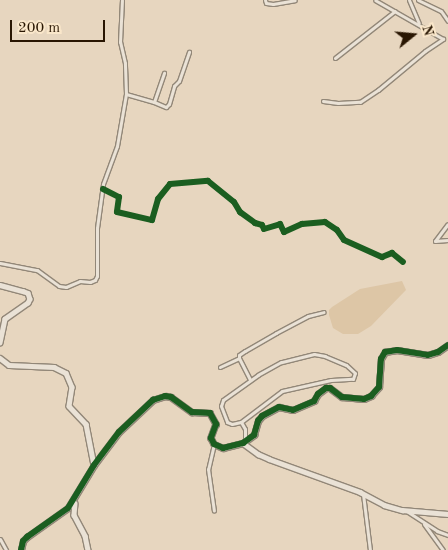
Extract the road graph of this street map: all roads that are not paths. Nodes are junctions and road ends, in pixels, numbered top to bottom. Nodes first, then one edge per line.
1 (122, 0) edge
2 (265, 0) edge
3 (295, 0) edge
4 (375, 0) edge
5 (409, 0) edge
6 (418, 0) edge
7 (395, 11) junction
8 (448, 21) edge
9 (419, 23) junction
10 (189, 52) dead end
11 (335, 58) dead end
12 (164, 73) dead end
13 (126, 94) junction
14 (323, 101) dead end
15 (154, 102) junction
16 (448, 224) edge
17 (448, 240) edge
18 (0, 263) edge
19 (0, 285) edge
20 (324, 312) dead end
21 (0, 342) edge
22 (448, 345) edge
23 (0, 358) edge
24 (239, 358) junction
25 (220, 367) dead end
26 (250, 380) junction
27 (241, 422) junction
28 (244, 441) junction
29 (214, 444) junction
30 (94, 465) junction
31 (363, 494) junction
32 (75, 498) junction
33 (402, 510) junction
34 (214, 511) dead end
35 (448, 514) edge
36 (422, 522) junction
37 (448, 534) edge
38 (0, 539) edge
39 (6, 550) edge
40 (21, 550) edge
41 (88, 550) edge
42 (370, 550) edge
43 (443, 550) edge

1 - 13 street
2 - 3 street
4 - 7 street
5 - 9 street
6 - 8 street
7 - 9 street
7 - 11 street
9 - 14 street
10 - 15 street
12 - 15 street
13 - 15 street
13 - 18 street
16 - 17 street
19 - 21 street
20 - 24 street
22 - 28 street
23 - 30 street
24 - 25 street
24 - 26 street
26 - 27 street
26 - 27 street
27 - 28 street
28 - 29 street
28 - 31 street
29 - 30 street
29 - 34 street
30 - 32 street
31 - 33 street
31 - 42 street
32 - 40 street
32 - 41 street
33 - 35 street
33 - 36 street
36 - 37 street
36 - 43 street
38 - 39 street

